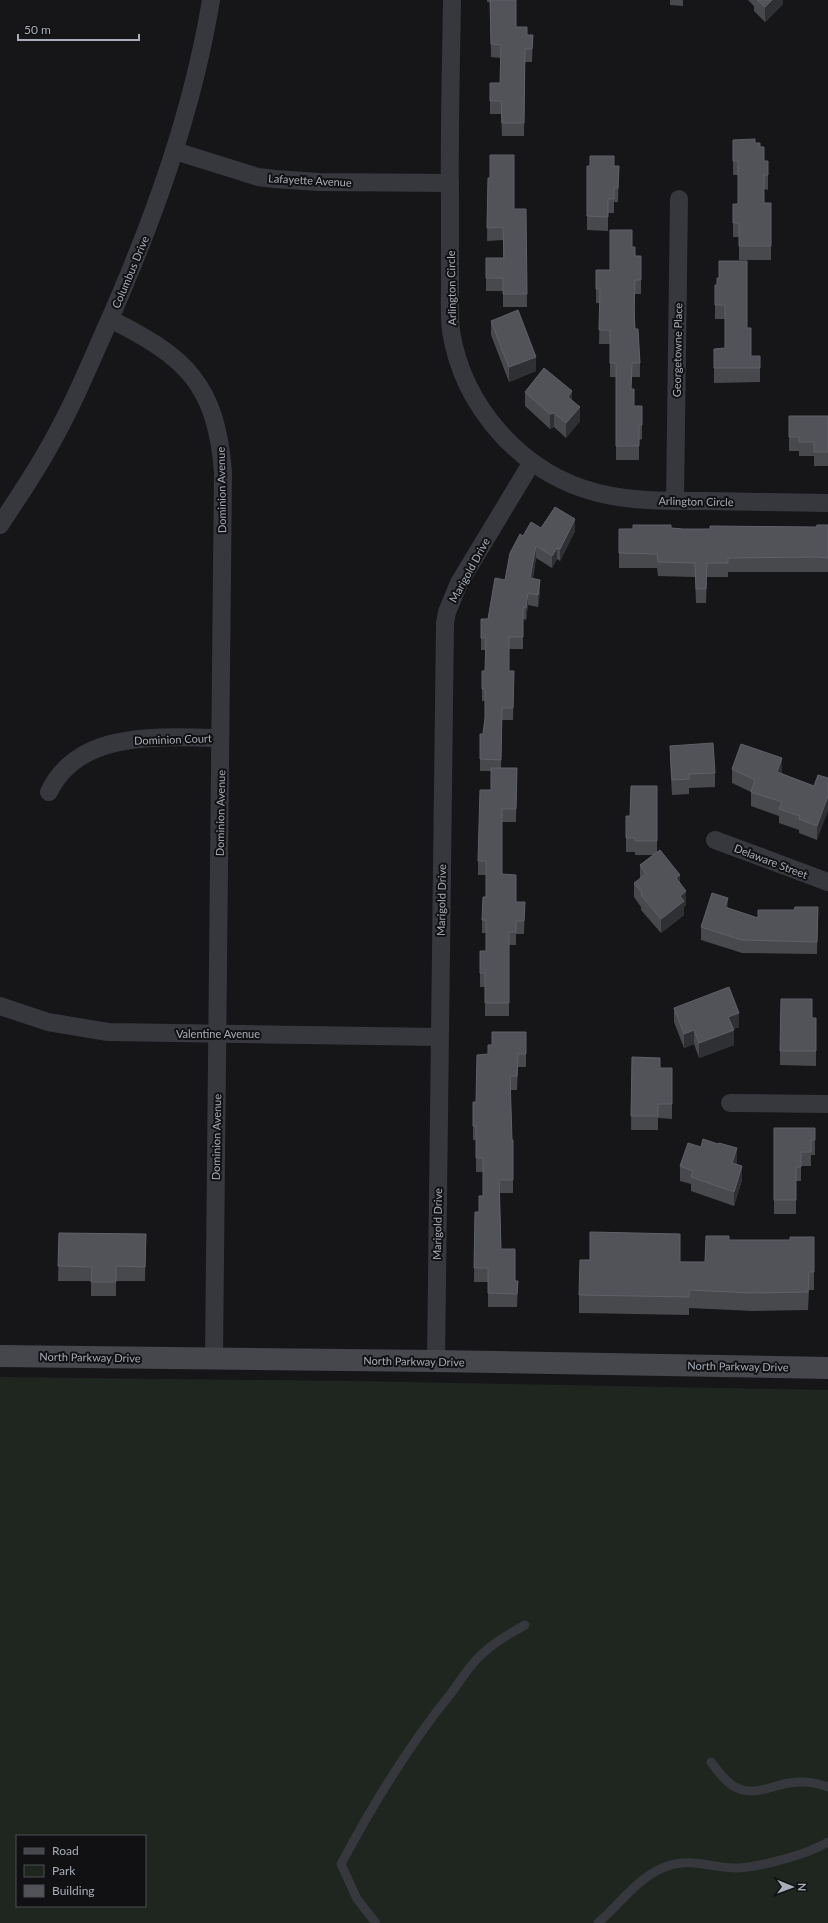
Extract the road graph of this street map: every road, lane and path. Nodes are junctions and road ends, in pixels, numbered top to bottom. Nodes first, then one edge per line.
1 (211, 0) edge
2 (452, 0) edge
3 (175, 151) junction
4 (450, 183) junction
5 (679, 199) dead end
6 (110, 319) junction
7 (532, 462) junction
8 (675, 501) junction
9 (828, 503) edge
10 (0, 525) edge
11 (220, 738) junction
12 (50, 792) dead end
13 (715, 840) dead end
14 (828, 882) edge
15 (0, 1006) edge
16 (217, 1033) junction
17 (440, 1036) junction
18 (730, 1103) dead end
19 (828, 1104) edge
20 (0, 1356) edge
21 (214, 1358) junction
22 (436, 1361) junction
23 (828, 1368) edge
24 (525, 1625) dead end
25 (711, 1762) dead end
26 (828, 1787) edge
27 (828, 1842) edge
28 (376, 1923) edge
29 (598, 1923) edge

1 - 3 street, Columbus Drive
2 - 4 street, Arlington Circle
3 - 4 street, Lafayette Avenue
3 - 6 street, Columbus Drive
4 - 7 street, Arlington Circle
5 - 8 street, Georgetowne Place
6 - 10 street, Columbus Drive
6 - 11 street, Dominion Avenue
7 - 8 street, Arlington Circle
7 - 17 street, Marigold Drive
8 - 9 street, Arlington Circle
11 - 12 street, Dominion Court
11 - 16 street, Dominion Avenue
13 - 14 street, Delaware Street
15 - 16 street, Valentine Avenue
16 - 17 street, Valentine Avenue
16 - 21 street, Dominion Avenue
17 - 22 street, Marigold Drive
18 - 19 street
20 - 21 main road, North Parkway Drive
21 - 22 main road, North Parkway Drive
22 - 23 main road, North Parkway Drive
24 - 28 lane
25 - 26 lane
27 - 29 lane

